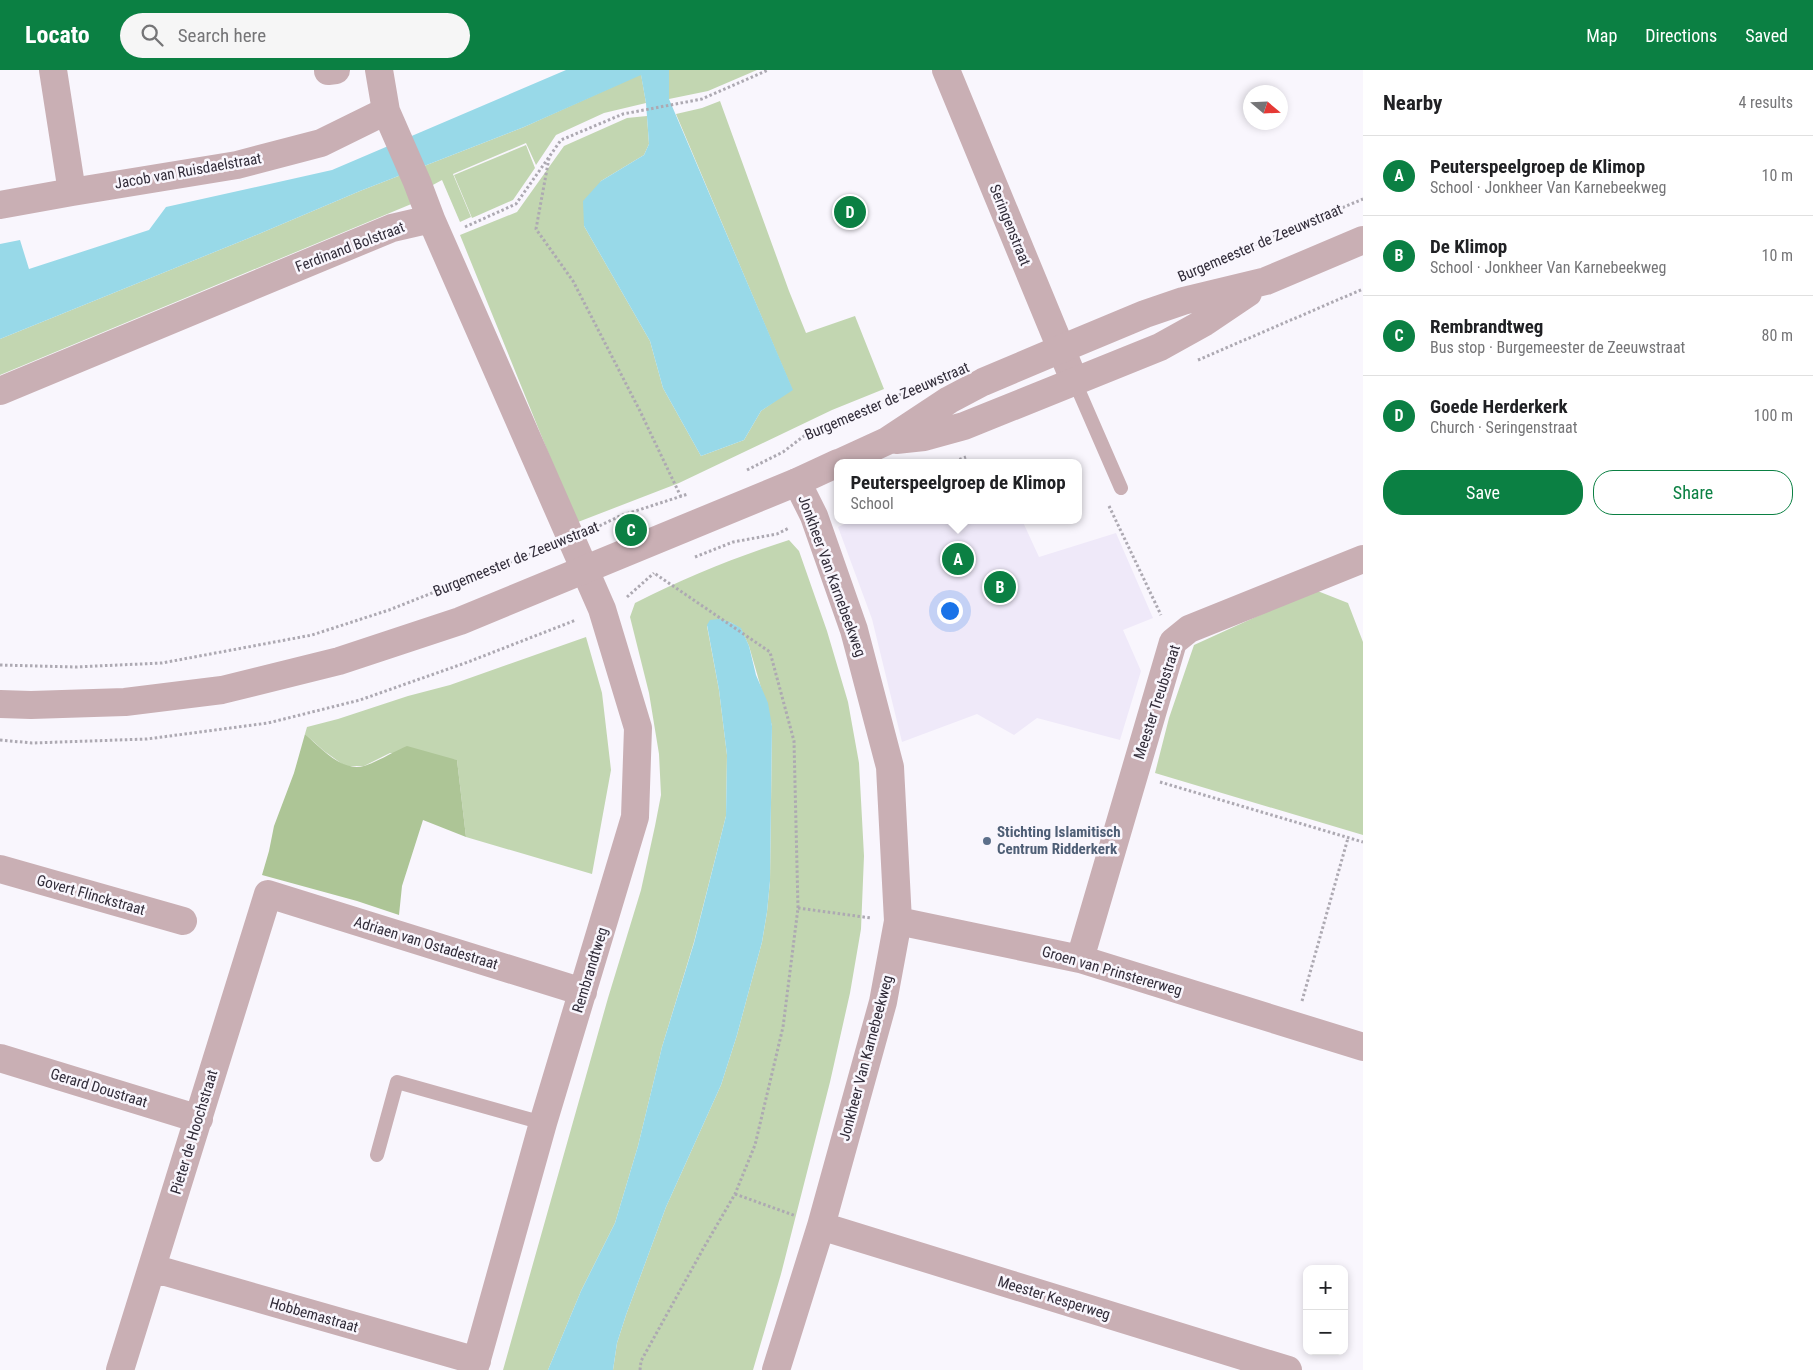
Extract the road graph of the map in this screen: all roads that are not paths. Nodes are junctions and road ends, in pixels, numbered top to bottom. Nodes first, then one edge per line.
1 (53, 70) edge
2 (328, 70) edge
3 (336, 70) edge
4 (379, 70) edge
5 (946, 70) edge
6 (386, 111) junction
7 (72, 192) junction
8 (0, 206) edge
9 (435, 229) junction
10 (1363, 240) edge
11 (1266, 281) junction
12 (1061, 349) junction
13 (1074, 380) junction
14 (0, 392) edge
15 (887, 441) junction
16 (848, 459) edge
17 (834, 465) edge
18 (797, 482) junction
19 (1121, 488) dead end
20 (1363, 560) edge
21 (585, 570) junction
22 (0, 704) edge
23 (0, 869) edge
24 (268, 894) joint
25 (183, 921) dead end
26 (898, 921) junction
27 (1080, 959) junction
28 (583, 992) junction
29 (1363, 1047) edge
30 (0, 1058) edge
31 (199, 1119) junction
32 (544, 1123) junction
33 (376, 1155) dead end
34 (821, 1226) junction
35 (152, 1268) junction
36 (475, 1366) edge
37 (120, 1370) edge
38 (776, 1370) edge
39 (1288, 1370) edge

1 - 7 street
2 - 3 street
4 - 6 street
5 - 12 street, Seringenstraat
6 - 7 street, Jacob van Ruisdaelstraat
6 - 9 street
7 - 8 street, Jacob van Ruisdaelstraat
9 - 14 street, Ferdinand Bolstraat
9 - 21 street
10 - 11 street, Burgemeester de Zeeuwstraat
11 - 12 street, Burgemeester de Zeeuwstraat
11 - 13 street, Burgemeester de Zeeuwstraat
12 - 13 street, Seringenstraat
12 - 15 street, Burgemeester de Zeeuwstraat
13 - 15 street, Burgemeester de Zeeuwstraat
13 - 19 lane
15 - 16 street, Burgemeester de Zeeuwstraat
17 - 18 street, Burgemeester de Zeeuwstraat
18 - 21 street, Burgemeester de Zeeuwstraat
18 - 26 street, Jonkheer Van Karnebeekweg
20 - 27 street, Meester Treubstraat
21 - 22 street, Burgemeester de Zeeuwstraat
21 - 28 street, Rembrandtweg
23 - 25 street, Govert Flinckstraat
24 - 28 street, Adriaen van Ostadestraat
24 - 31 street, Pieter de Hoochstraat
26 - 27 street, Groen van Prinstererweg
26 - 34 street, Jonkheer Van Karnebeekweg
27 - 29 street, Groen van Prinstererweg
28 - 32 street, Rembrandtweg
30 - 31 street, Gerard Doustraat
31 - 35 street, Pieter de Hoochstraat
32 - 33 lane
32 - 36 street, Rembrandtweg
34 - 38 street, Jonkheer Van Karnebeekweg
34 - 39 street, Meester Kesperweg
35 - 36 street, Hobbemastraat
35 - 37 street, Pieter de Hoochstraat

